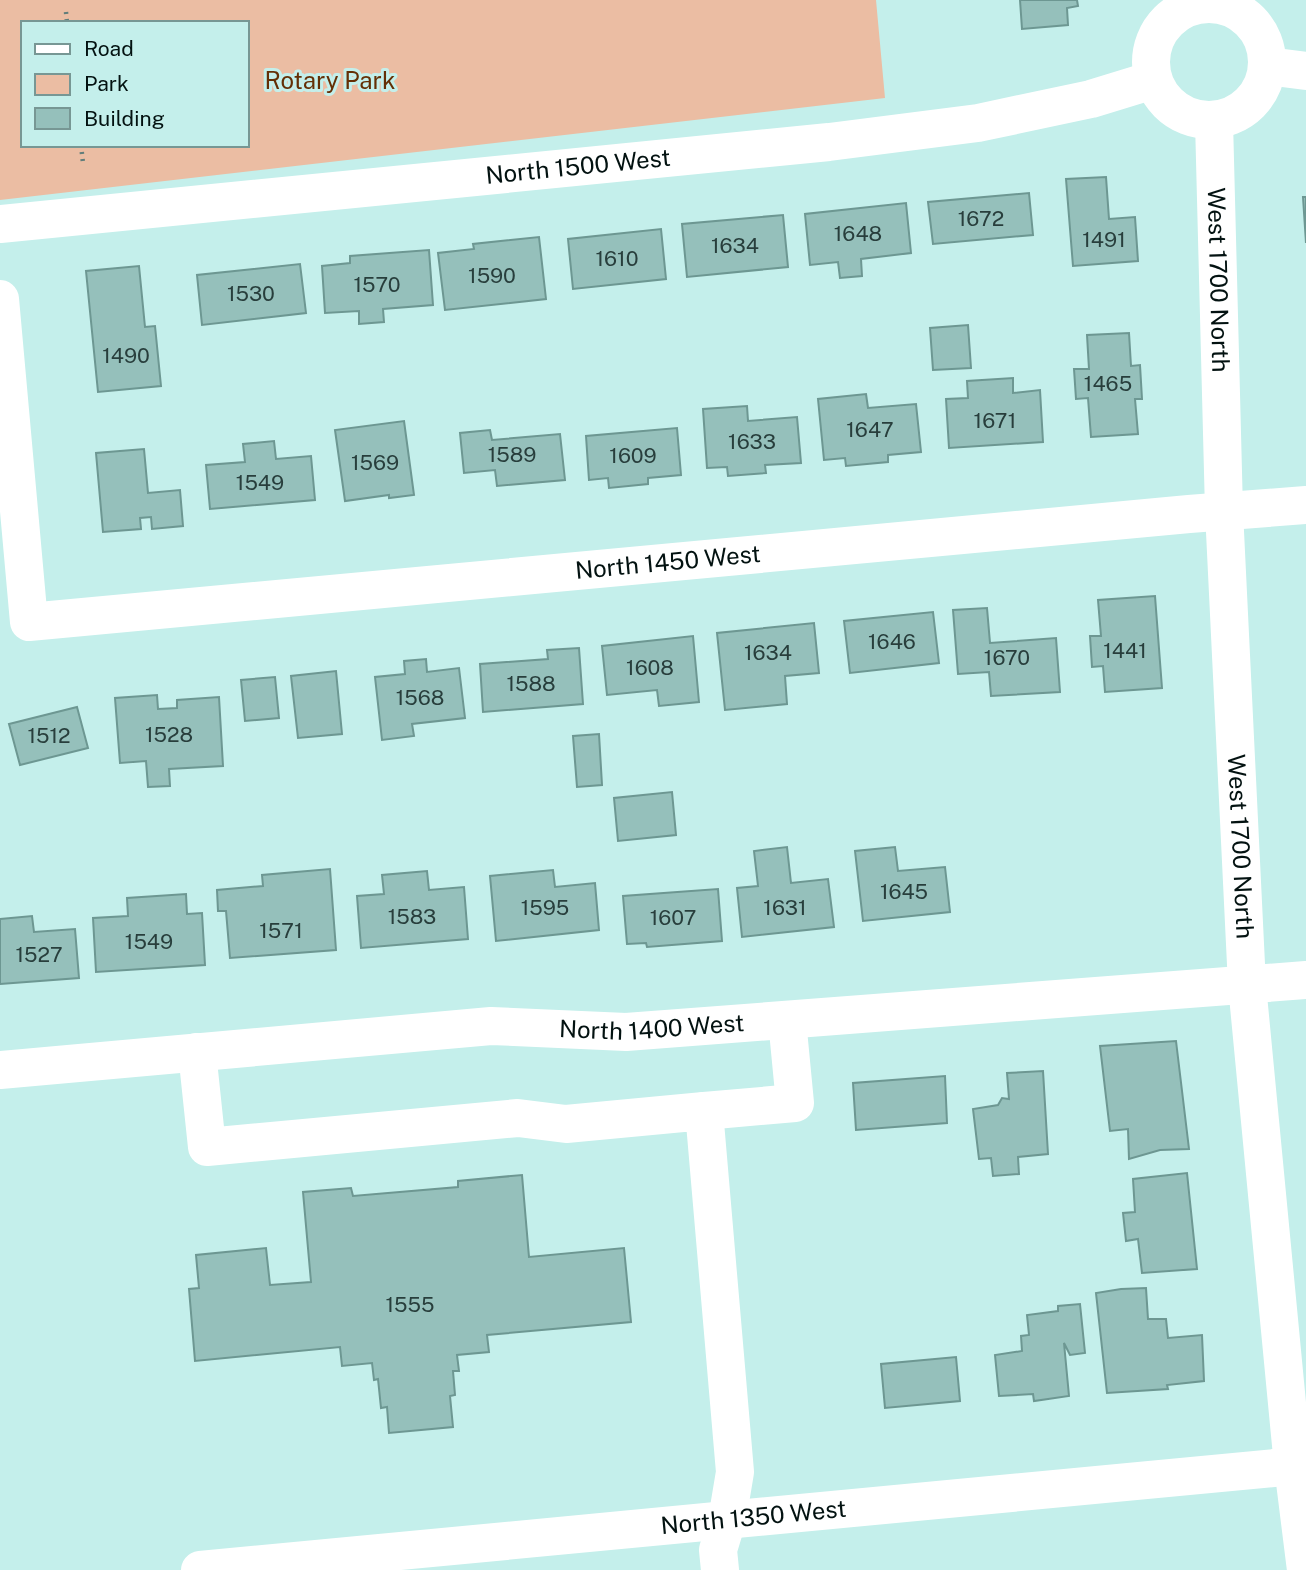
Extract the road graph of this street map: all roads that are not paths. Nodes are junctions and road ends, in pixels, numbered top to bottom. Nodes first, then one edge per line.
1 (1203, 2) edge
2 (1268, 66) junction
3 (1306, 71) edge
4 (1153, 80) junction
5 (1214, 121) junction
6 (0, 224) edge
7 (0, 299) edge
8 (1306, 505) edge
9 (1224, 510) junction
10 (1306, 980) edge
11 (1247, 985) junction
12 (787, 1020) junction
13 (197, 1052) junction
14 (0, 1070) edge
15 (704, 1111) junction
16 (1299, 1465) edge
17 (727, 1520) junction
18 (200, 1570) edge
19 (720, 1570) edge
20 (1306, 1570) edge

1 - 2 street
1 - 4 street
2 - 3 street
2 - 5 street
4 - 5 street
4 - 6 street, North 1500 West
5 - 9 street, West 1700 North
7 - 9 street, North 1450 West
8 - 9 street, North 1450 West
9 - 11 street, West 1700 North
10 - 11 street, North 1400 West
11 - 12 street, North 1400 West
11 - 16 street, West 1700 North
12 - 13 street, North 1400 West
12 - 15 street
13 - 14 street, North 1400 West
13 - 15 street
15 - 17 street
16 - 17 street, North 1350 West
16 - 20 street, West 1700 North
17 - 18 street, North 1350 West
17 - 19 street

